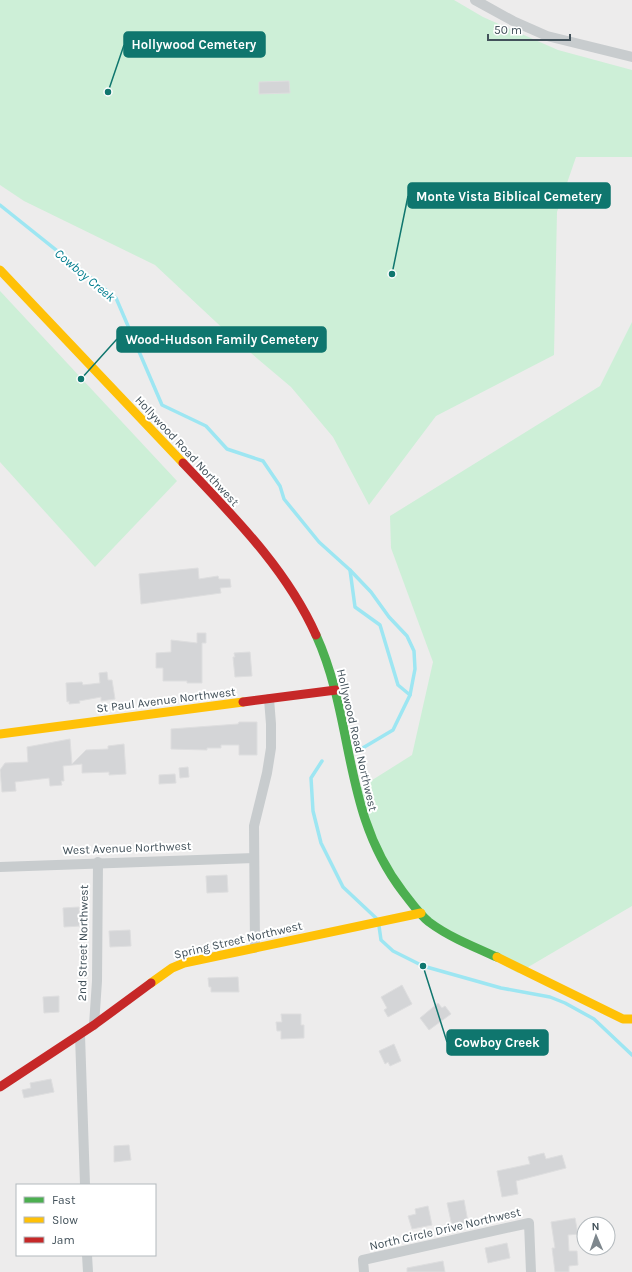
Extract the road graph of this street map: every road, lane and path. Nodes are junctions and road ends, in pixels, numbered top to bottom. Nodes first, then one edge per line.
1 (475, 0) edge
2 (632, 57) edge
3 (0, 270) edge
4 (336, 690) junction
5 (269, 699) junction
6 (0, 734) edge
7 (254, 858) junction
8 (98, 862) junction
9 (0, 867) edge
10 (421, 914) junction
11 (255, 948) junction
12 (632, 1019) edge
13 (94, 1025) junction
14 (80, 1035) junction
15 (0, 1087) edge
16 (85, 1184) edge
17 (87, 1256) edge
18 (88, 1272) edge
19 (364, 1272) edge
20 (531, 1272) edge

1 - 2 street
3 - 4 street, Hollywood Road Northwest
4 - 5 street, St Paul Avenue Northwest
4 - 10 street, Hollywood Road Northwest
5 - 6 street, St Paul Avenue Northwest
5 - 7 street
7 - 8 street, West Avenue Northwest
7 - 11 street
8 - 9 street, West Avenue Northwest
8 - 13 street, 2nd Street Northwest
10 - 11 street, Spring Street Northwest
10 - 12 street, Hollywood Road Northwest
11 - 13 street, Spring Street Northwest
13 - 14 street, Spring Street Northwest
14 - 15 street, Spring Street Northwest
14 - 16 street
17 - 18 street
19 - 20 street, North Circle Drive Northwest

